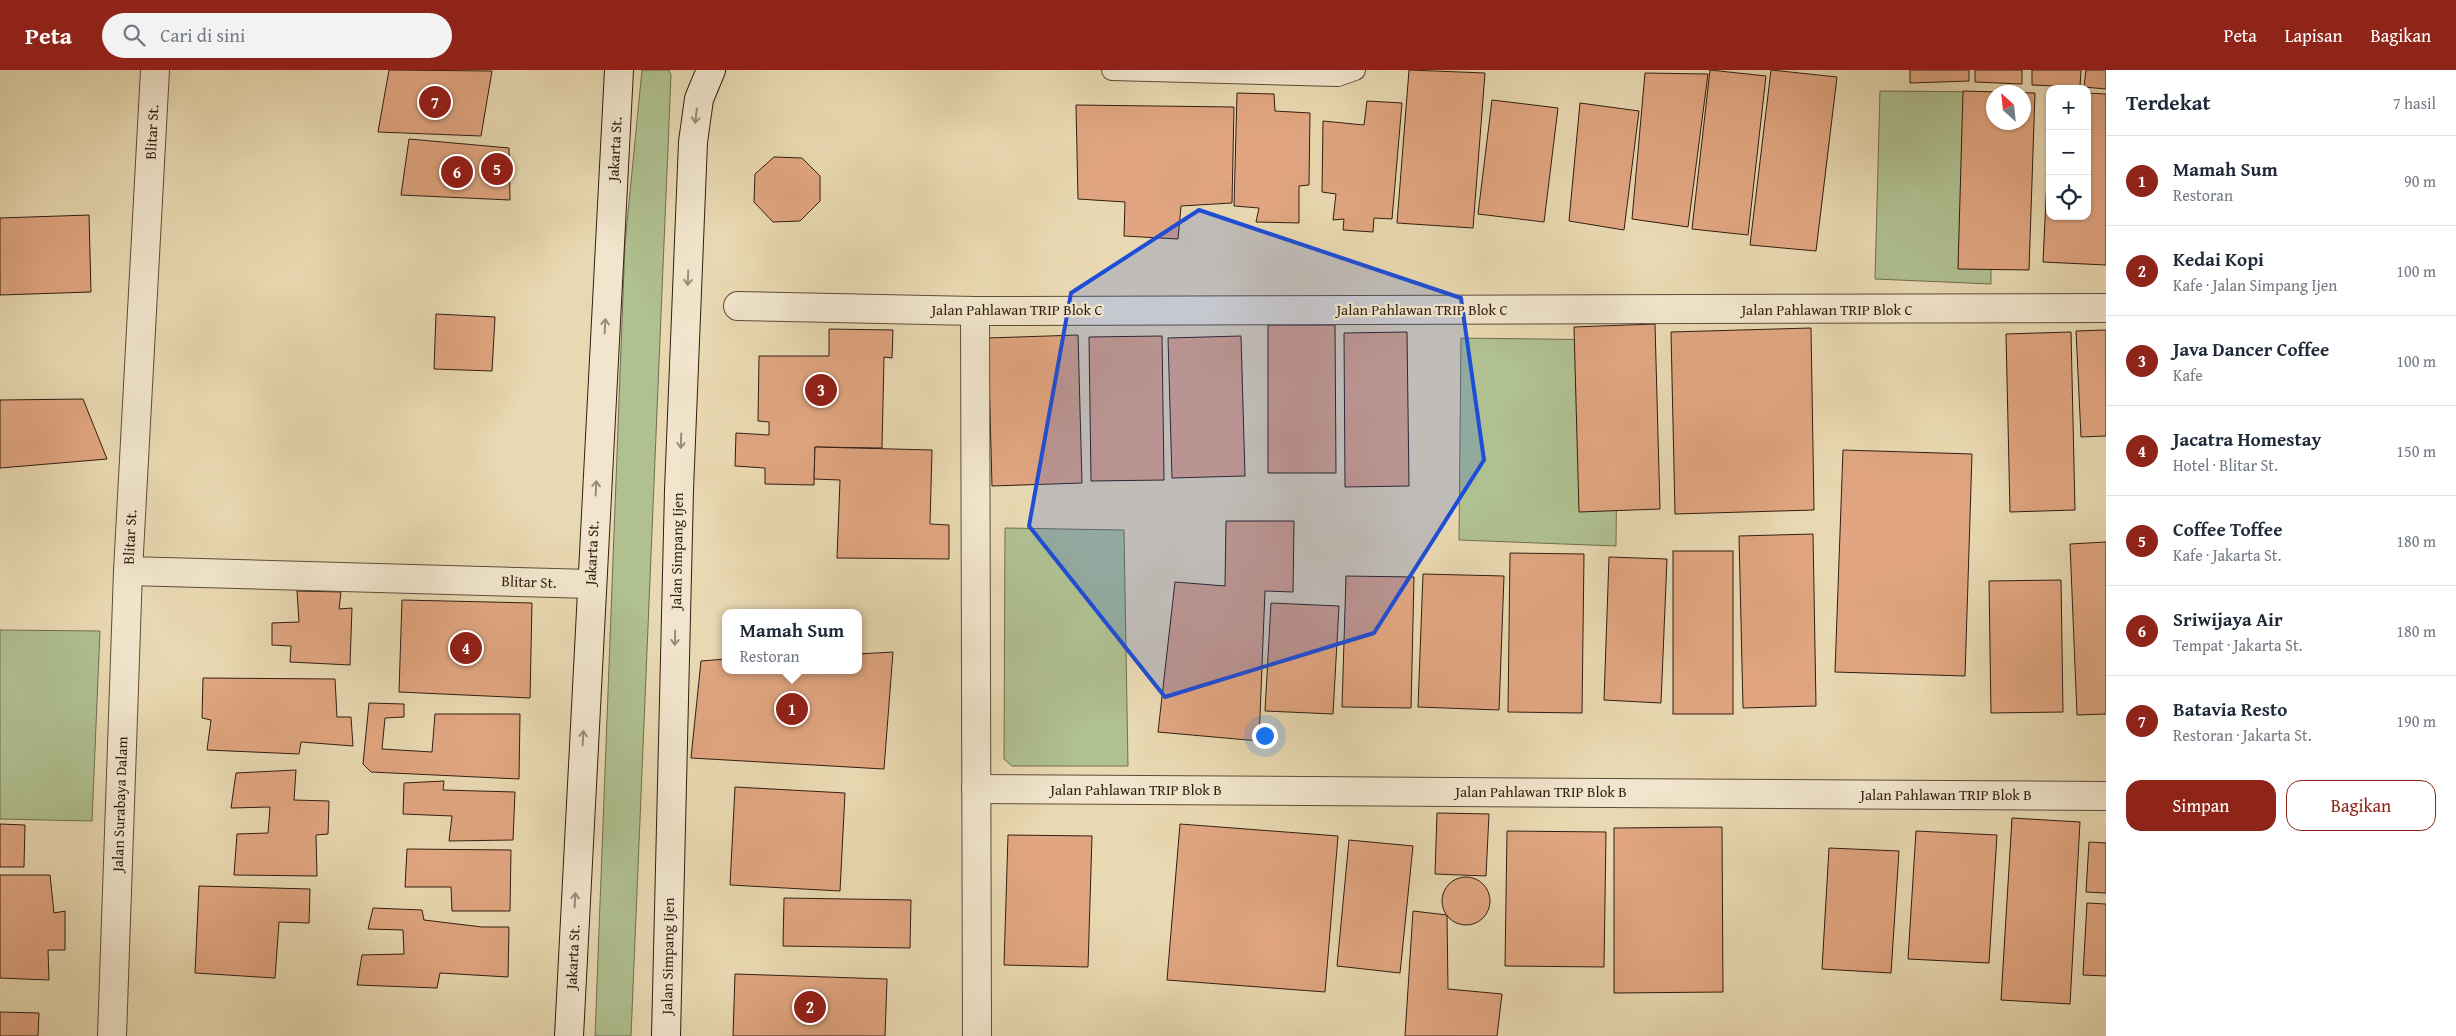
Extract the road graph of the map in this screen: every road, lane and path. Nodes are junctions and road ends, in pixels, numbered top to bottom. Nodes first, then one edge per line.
1 (155, 70) edge
2 (619, 70) edge
3 (711, 70) edge
4 (1112, 70) edge
5 (1354, 70) edge
6 (738, 306) dead end
7 (2106, 308) edge
8 (975, 311) junction
9 (128, 571) junction
10 (591, 584) junction
11 (976, 789) junction
12 (2106, 796) edge
13 (112, 1036) edge
14 (569, 1036) edge
15 (666, 1036) edge
16 (977, 1036) edge

1 - 9 street, Blitar St.
10 -> 2 street, Jakarta St.
3 -> 15 street, Jalan Simpang Ijen
4 - 5 lane
6 - 8 street, Jalan Pahlawan TRIP Blok C
7 - 8 street, Jalan Pahlawan TRIP Blok C
8 - 11 street
9 - 10 street, Blitar St.
9 - 13 street, Jalan Surabaya Dalam
14 -> 10 street, Jakarta St.
11 - 12 street, Jalan Pahlawan TRIP Blok B
11 - 16 street

